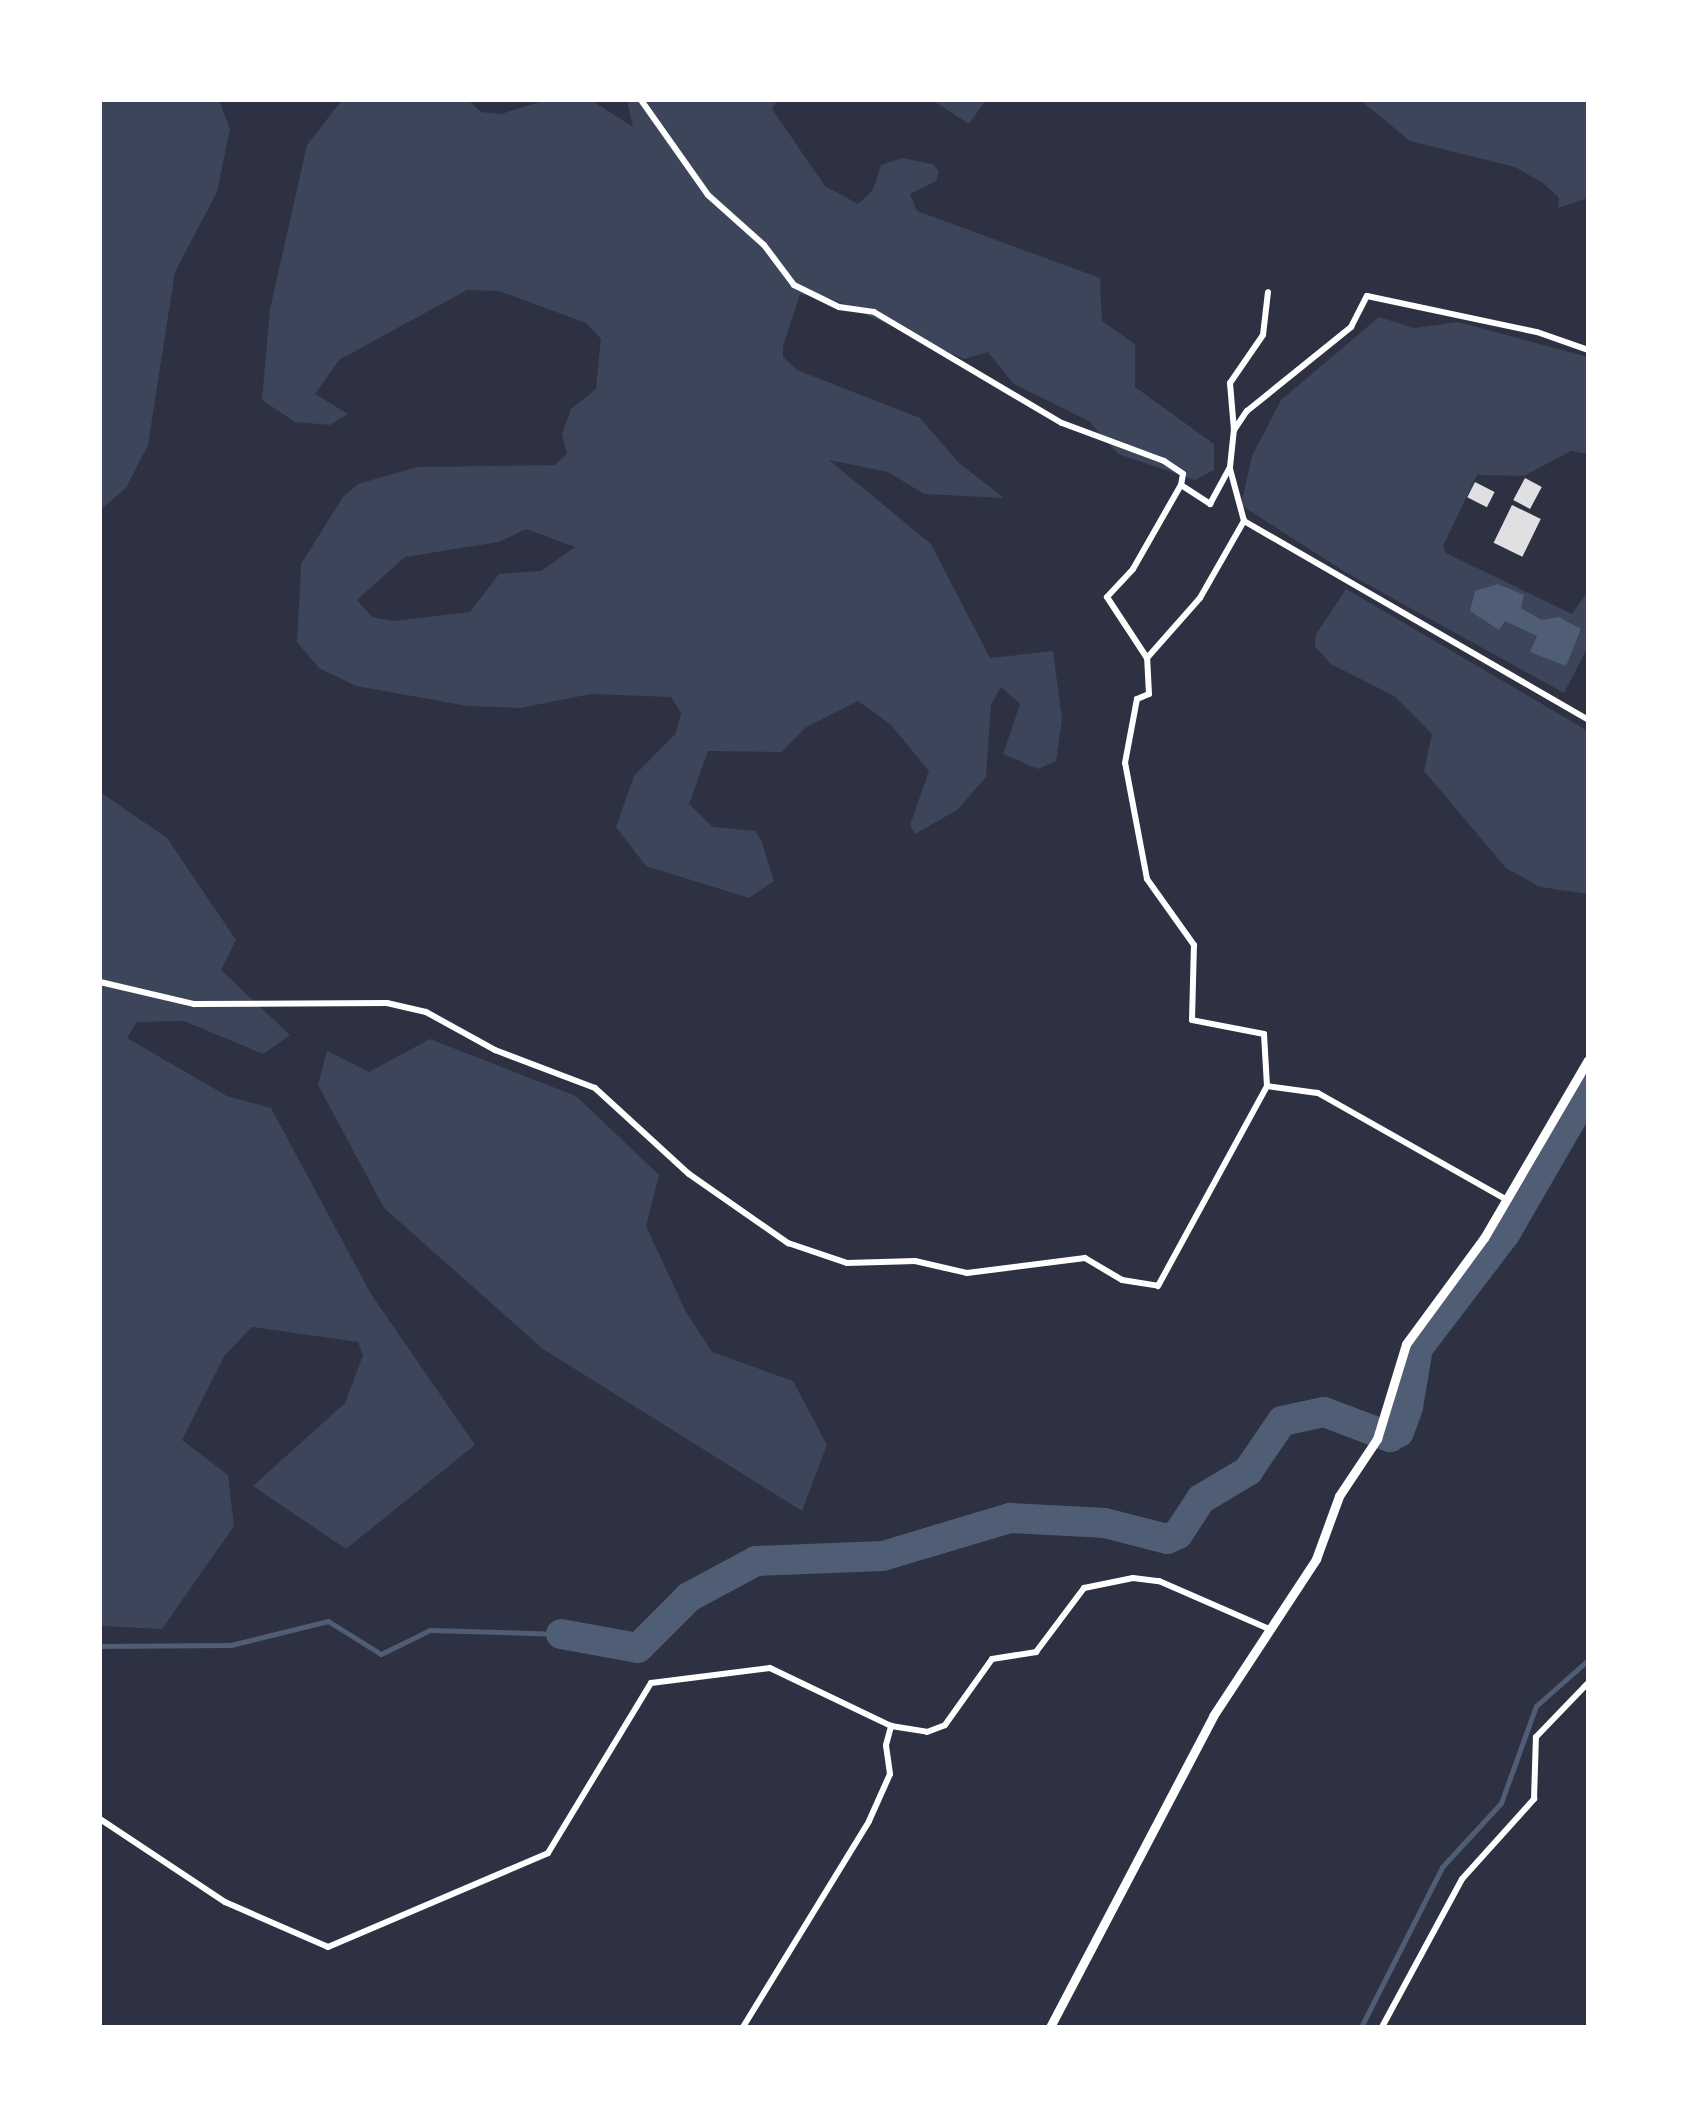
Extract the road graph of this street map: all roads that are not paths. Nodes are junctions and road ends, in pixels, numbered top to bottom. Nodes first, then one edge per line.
1 (641, 100) edge
2 (1268, 292) dead end
3 (1588, 350) edge
4 (1234, 430) junction
5 (1230, 467) junction
6 (1181, 486) junction
7 (1244, 521) junction
8 (1148, 658) junction
9 (1588, 720) edge
10 (100, 982) edge
11 (1588, 1060) edge
12 (1267, 1086) junction
13 (1506, 1200) junction
14 (1271, 1630) junction
15 (1588, 1683) edge
16 (891, 1726) junction
17 (100, 1819) edge
18 (743, 2027) edge
19 (1050, 2027) edge
20 (1382, 2027) edge

1 - 6 street
2 - 4 street
3 - 4 street
4 - 5 street
5 - 6 street
5 - 7 street
6 - 8 street
7 - 8 street
7 - 9 street
8 - 12 street
10 - 12 street
11 - 13 main road
12 - 13 street
13 - 14 main road
14 - 16 street
14 - 19 main road
15 - 20 street
16 - 17 street
16 - 18 street

